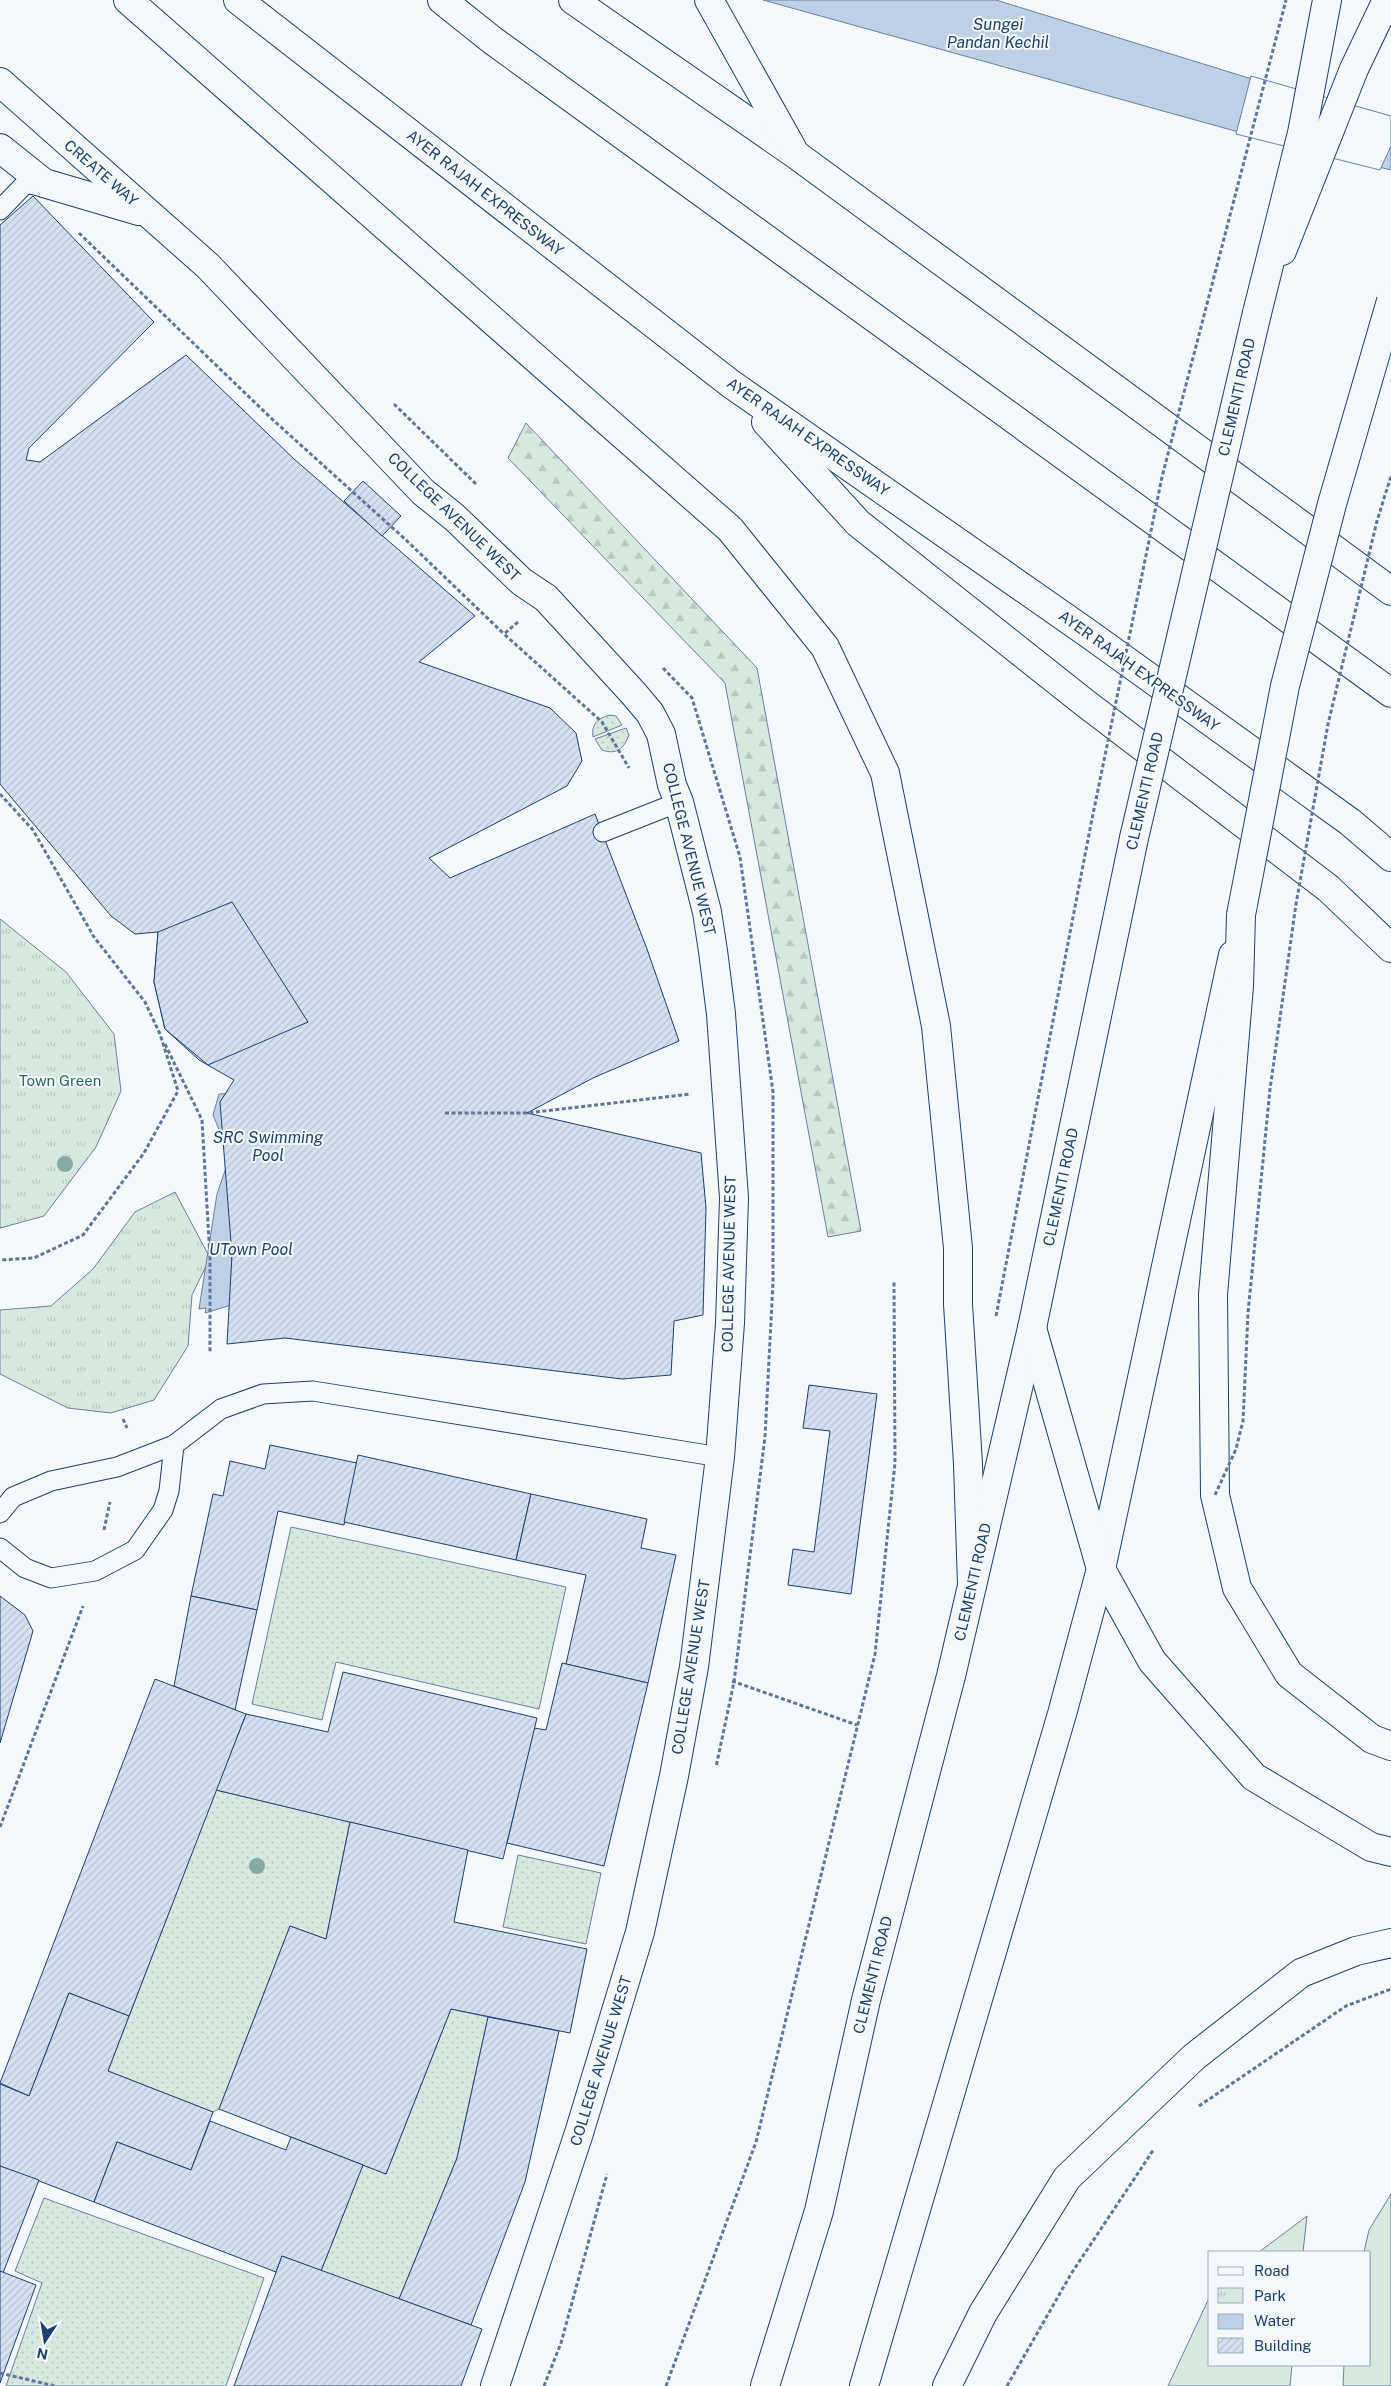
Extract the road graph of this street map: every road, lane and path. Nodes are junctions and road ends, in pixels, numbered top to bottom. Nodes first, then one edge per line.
1 (128, 0) edge
2 (238, 0) edge
3 (442, 0) edge
4 (573, 0) edge
5 (1286, 0) edge
6 (1327, 0) edge
7 (1387, 0) edge
8 (709, 1) edge
9 (0, 82) edge
10 (0, 148) edge
11 (795, 154) junction
12 (0, 210) edge
13 (148, 213) junction
14 (76, 230) dead end
15 (1391, 301) edge
16 (1257, 312) junction
17 (731, 384) junction
18 (387, 397) dead end
19 (1391, 476) edge
20 (480, 488) dead end
21 (1391, 591) edge
22 (546, 598) junction
23 (504, 634) junction
24 (658, 662) dead end
25 (1391, 693) edge
26 (0, 794) edge
27 (679, 802) junction
28 (653, 812) junction
29 (603, 832) dead end
30 (1391, 857) edge
31 (1241, 915) junction
32 (1391, 948) edge
33 (160, 1034) junction
34 (725, 1090) junction
35 (773, 1092) junction
36 (445, 1113) dead end
37 (0, 1260) edge
38 (894, 1282) dead end
39 (996, 1316) dead end
40 (1032, 1328) junction
41 (210, 1353) dead end
42 (765, 1437) dead end
43 (174, 1446) junction
44 (720, 1457) junction
45 (118, 1467) junction
46 (1215, 1495) junction
47 (0, 1513) edge
48 (0, 1548) edge
49 (1101, 1569) junction
50 (95, 1571) junction
51 (972, 1585) junction
52 (694, 1668) junction
53 (857, 1726) junction
54 (1391, 1746) edge
55 (0, 1827) edge
56 (1391, 1852) edge
57 (1391, 1942) edge
58 (1391, 1989) edge
59 (1194, 2110) dead end
60 (1158, 2142) dead end
61 (0, 2372) edge
62 (55, 2386) edge
63 (495, 2386) edge
64 (666, 2386) edge
65 (765, 2386) edge
66 (864, 2386) edge
67 (947, 2386) edge
68 (1007, 2386) edge

1 - 51 main road
2 - 17 main road, AYER RAJAH EXPRESSWAY
3 - 25 main road
4 - 11 main road
5 - 39 path, bridge
6 - 16 main road
7 - 16 main road, CLEMENTI ROAD
8 - 11 main road
9 - 13 main road, CREATE WAY
10 - 13 main road, CREATE WAY
11 - 21 main road
12 - 13 lane
13 - 22 main road, COLLEGE AVENUE WEST
14 - 23 path
15 - 31 main road, bridge
16 - 40 main road, CLEMENTI ROAD, bridge
17 - 30 main road, AYER RAJAH EXPRESSWAY
17 - 32 main road
18 - 20 path
19 - 46 path, bridge
22 - 23 path
22 - 27 main road, COLLEGE AVENUE WEST
23 - 28 path
24 - 35 path
26 - 33 path
27 - 28 lane
27 - 34 main road, COLLEGE AVENUE WEST
28 - 29 lane
31 - 46 main road
31 - 49 main road
33 - 37 path
33 - 41 path
34 - 35 path
34 - 36 path
34 - 44 main road, COLLEGE AVENUE WEST
35 - 42 path
38 - 53 path
40 - 49 main road
40 - 51 main road, CLEMENTI ROAD
43 - 44 lane
43 - 45 lane
43 - 50 lane
44 - 52 main road, COLLEGE AVENUE WEST
45 - 47 lane
45 - 50 path
46 - 54 main road
48 - 50 lane
49 - 56 main road
49 - 66 main road
50 - 55 path
51 - 65 main road, CLEMENTI ROAD
52 - 53 path
52 - 63 main road, COLLEGE AVENUE WEST
53 - 64 path
57 - 67 main road
58 - 59 path
60 - 68 path
61 - 62 path

